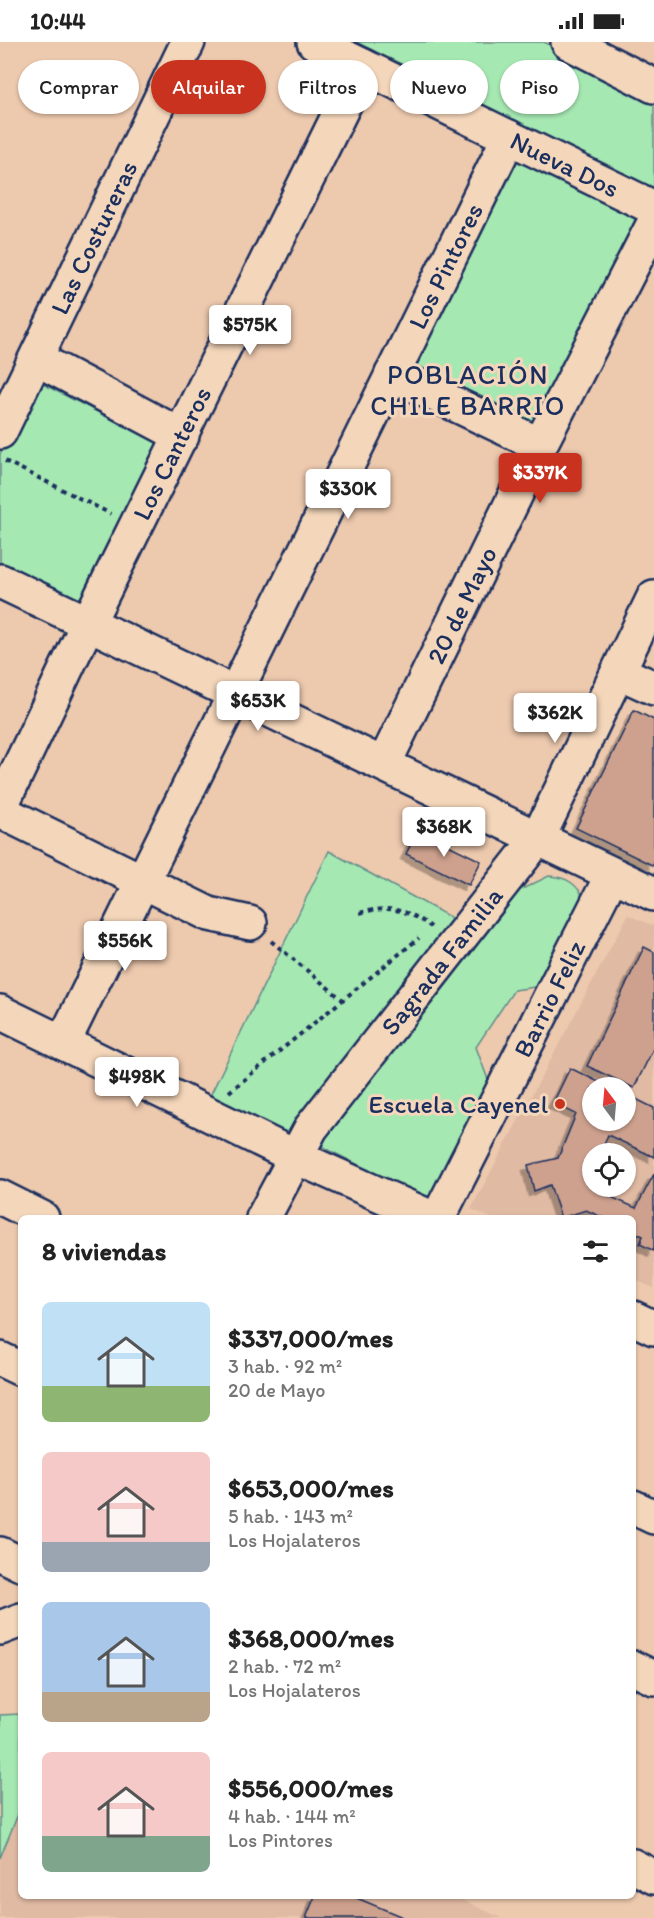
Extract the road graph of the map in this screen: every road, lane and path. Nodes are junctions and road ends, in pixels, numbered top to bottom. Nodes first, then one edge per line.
1 (188, 42) edge
2 (314, 42) edge
3 (568, 42) edge
4 (351, 60) edge
5 (378, 73) edge
6 (654, 86) edge
7 (340, 114) edge
8 (509, 137) junction
9 (654, 208) edge
10 (654, 223) edge
11 (37, 359) junction
12 (392, 374) junction
13 (0, 432) edge
14 (182, 436) junction
15 (540, 445) junction
16 (0, 459) edge
17 (136, 526) junction
18 (0, 580) edge
19 (654, 597) edge
20 (88, 622) junction
21 (619, 672) junction
22 (654, 688) edge
23 (234, 693) junction
24 (384, 764) junction
25 (0, 809) edge
26 (538, 838) junction
27 (612, 875) junction
28 (142, 879) junction
29 (654, 894) edge
30 (360, 913) dead end
31 (440, 921) dead end
32 (250, 923) joint
33 (431, 928) junction
34 (342, 1000) junction
35 (0, 1012) edge
36 (63, 1043) junction
37 (204, 1113) junction
38 (296, 1157) junction
39 (0, 1197) edge
40 (36, 1215) edge
41 (265, 1215) edge
42 (425, 1215) edge
43 (440, 1215) edge
44 (636, 1320) edge
45 (654, 1329) edge
46 (0, 1359) edge
47 (18, 1368) edge
48 (636, 1508) edge
49 (654, 1517) edge
50 (0, 1554) edge
51 (18, 1563) edge
52 (18, 1621) edge
53 (0, 1628) edge
54 (636, 1669) edge
55 (654, 1678) edge
56 (636, 1868) edge
57 (654, 1877) edge

1 - 11 street, Las Costureras
2 - 4 street, Nueva Dos
3 - 6 street
5 - 8 street, Nueva Dos
7 - 14 street, Los Canteros
8 - 9 street, Nueva Dos
8 - 12 street, Los Pintores
10 - 15 street, 20 de Mayo
11 - 13 street, Las Costureras
11 - 14 street
12 - 15 street
12 - 23 street, Los Pintores
14 - 17 street, Los Canteros
15 - 24 street, 20 de Mayo
16 - 17 path
17 - 20 street, Los Canteros
18 - 20 street
19 - 21 street, Sagrada Familia
20 - 23 street
20 - 25 street, Los Canteros
21 - 22 street
21 - 26 street, Sagrada Familia
23 - 24 street
23 - 28 street, Los Pintores
24 - 26 street
25 - 28 street
26 - 27 street
26 - 38 street, Sagrada Familia
27 - 29 street
27 - 43 street, Barrio Feliz
28 - 32 street
28 - 36 street, Los Pintores
30 - 33 path
31 - 33 path
32 - 34 path
33 - 34 path
34 - 37 path
35 - 36 street
36 - 37 street
37 - 38 street
38 - 41 street, Sagrada Familia
38 - 42 street
39 - 40 street
44 - 45 street
46 - 47 street
48 - 49 street
50 - 51 street
52 - 53 street
54 - 55 street
56 - 57 street

